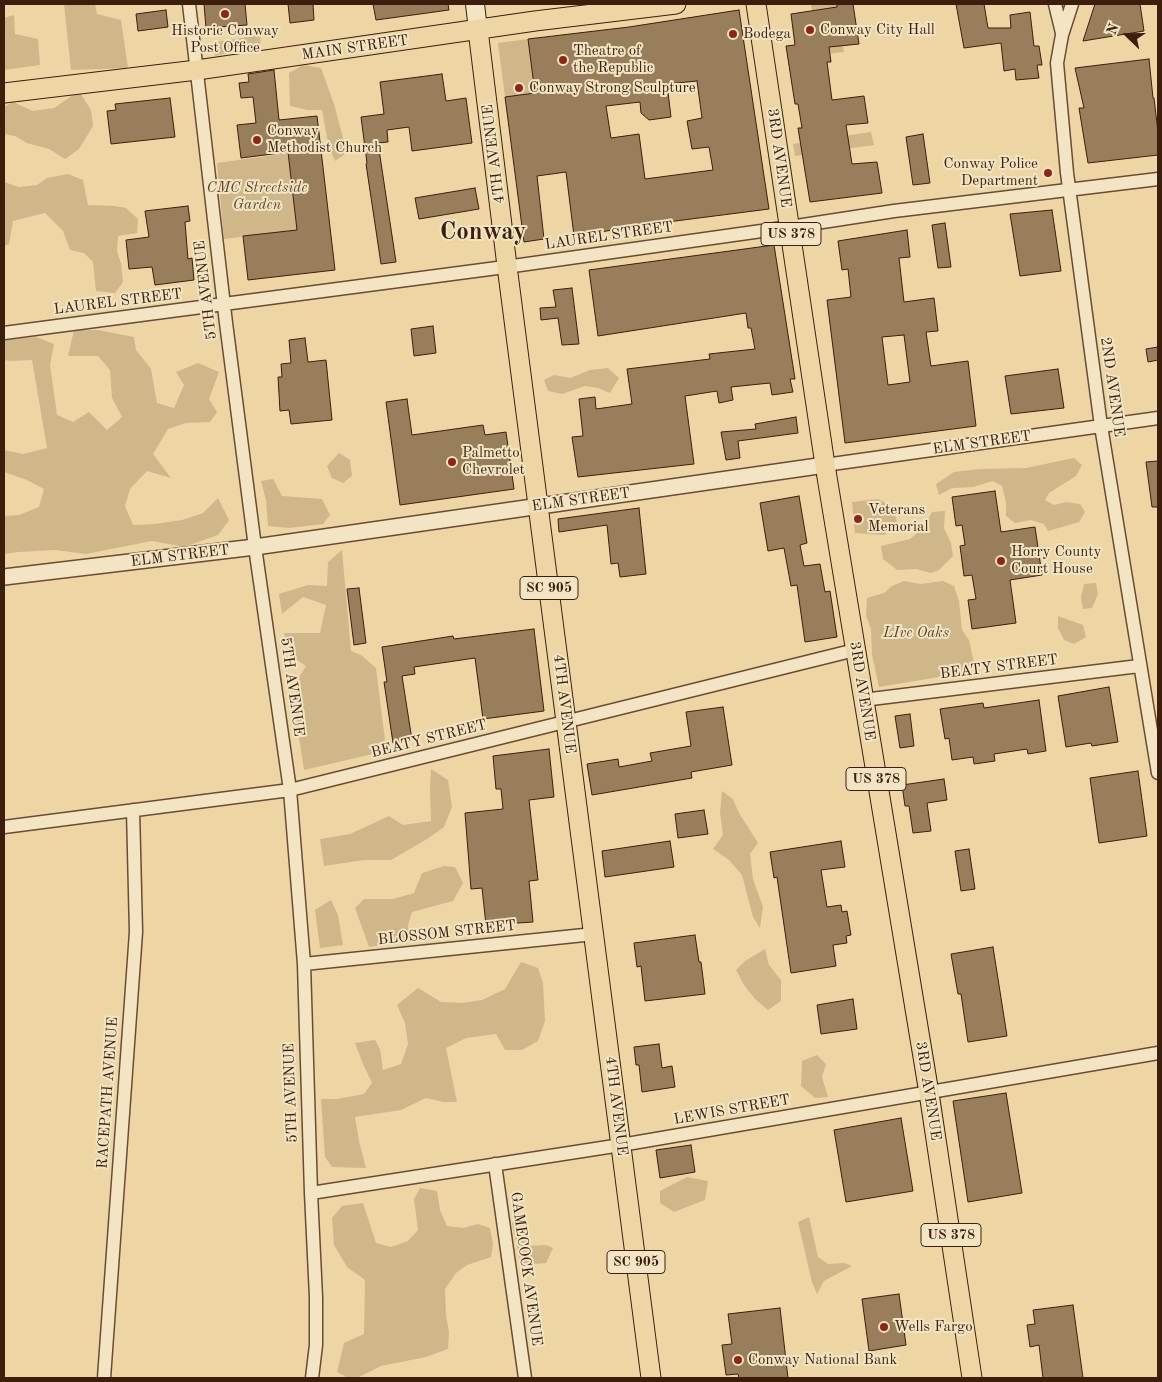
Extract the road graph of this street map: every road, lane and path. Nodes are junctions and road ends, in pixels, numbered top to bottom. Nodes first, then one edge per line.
1 (189, 4) edge
2 (475, 4) edge
3 (676, 4) edge
4 (756, 4) edge
5 (1055, 4) edge
6 (1072, 4) edge
7 (478, 30) junction
8 (1062, 35) junction
9 (197, 70) junction
10 (4, 92) edge
11 (1158, 179) edge
12 (1069, 190) junction
13 (790, 227) junction
14 (507, 266) junction
15 (224, 304) junction
16 (4, 333) edge
17 (1158, 418) edge
18 (1101, 426) junction
19 (825, 465) junction
20 (538, 506) junction
21 (255, 546) junction
22 (4, 577) edge
23 (855, 650) junction
24 (1139, 666) junction
25 (863, 700) junction
26 (567, 722) junction
27 (1158, 773) edge
28 (290, 790) junction
29 (133, 810) junction
30 (4, 827) edge
31 (594, 934) junction
32 (304, 964) junction
33 (1158, 1053) edge
34 (929, 1093) junction
35 (621, 1145) junction
36 (495, 1164) junction
37 (311, 1192) junction
38 (104, 1378) edge
39 (312, 1378) edge
40 (525, 1378) edge
41 (652, 1378) edge
42 (972, 1378) edge

1 - 9 street, 5TH AVENUE
2 - 7 main road, SC 905
3 - 7 main road, MAIN STREET
4 - 13 main road, 3RD AVENUE / US 378
5 - 8 street
6 - 8 street, 2ND AVENUE
7 - 9 main road, MAIN STREET
7 - 14 main road, 4TH AVENUE / SC 905
8 - 12 street, 2ND AVENUE
9 - 10 main road, MAIN STREET
9 - 15 street, 5TH AVENUE
11 - 12 street, LAUREL STREET
12 - 13 street, LAUREL STREET
12 - 18 street, 2ND AVENUE
13 - 14 street, LAUREL STREET
13 - 19 main road, 3RD AVENUE / US 378
14 - 15 street, LAUREL STREET
14 - 20 main road, 4TH AVENUE / SC 905
15 - 16 street, LAUREL STREET
15 - 21 street, 5TH AVENUE
17 - 18 street, ELM STREET
18 - 19 street, ELM STREET
18 - 24 street, 2ND AVENUE
19 - 20 street, ELM STREET
19 - 23 main road, 3RD AVENUE / US 378
20 - 21 street, ELM STREET
20 - 26 main road, 4TH AVENUE / SC 905
21 - 22 street, ELM STREET
21 - 28 street, 5TH AVENUE
23 - 25 main road, 3RD AVENUE / US 378
23 - 26 street, BEATY STREET
24 - 25 street, BEATY STREET
24 - 27 street, 2ND AVENUE
25 - 34 main road, 3RD AVENUE / US 378
26 - 28 street, BEATY STREET
26 - 31 main road, 4TH AVENUE / SC 905
28 - 29 street, BEATY STREET
28 - 32 street, 5TH AVENUE
29 - 30 street, BEATY STREET
29 - 38 street, RACEPATH AVENUE
31 - 32 street, BLOSSOM STREET
31 - 35 main road, 4TH AVENUE / SC 905
32 - 37 street, 5TH AVENUE
33 - 34 street, LEWIS STREET
34 - 35 street, LEWIS STREET
34 - 42 main road, 3RD AVENUE / US 378
35 - 36 street, LEWIS STREET
35 - 41 main road, 4TH AVENUE / SC 905
36 - 37 street, LEWIS STREET
36 - 40 street, GAMECOCK AVENUE
37 - 39 street, 5TH AVENUE

